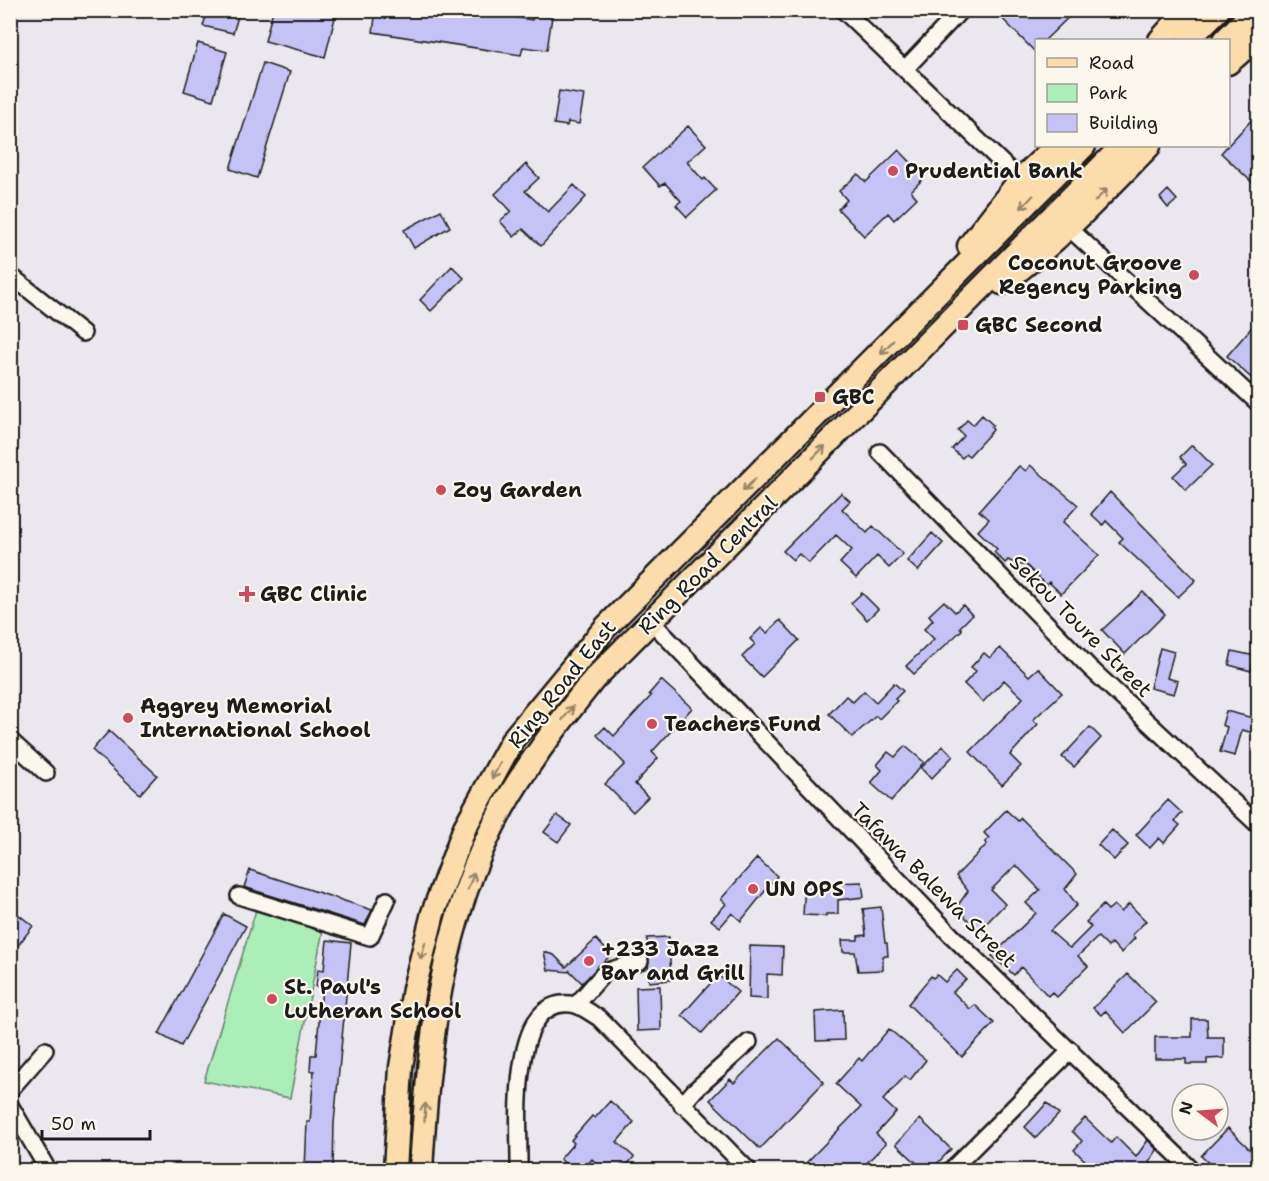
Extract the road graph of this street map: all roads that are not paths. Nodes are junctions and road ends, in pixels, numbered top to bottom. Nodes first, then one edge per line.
1 (843, 10) edge
2 (961, 10) edge
3 (1187, 10) edge
4 (1218, 10) edge
5 (1255, 10) edge
6 (1258, 37) edge
7 (1161, 39) edge
8 (1189, 39) edge
9 (1226, 39) edge
10 (1230, 61) edge
11 (905, 69) junction
12 (1055, 147) edge
13 (1083, 147) edge
14 (1121, 147) edge
15 (1148, 147) edge
16 (1020, 180) junction
17 (1069, 228) junction
18 (10, 275) edge
19 (928, 305) junction
20 (944, 327) junction
21 (83, 333) dead end
22 (1258, 404) edge
23 (880, 452) dead end
24 (720, 513) junction
25 (740, 532) junction
26 (652, 622) junction
27 (10, 740) edge
28 (46, 773) dead end
29 (1258, 825) edge
30 (239, 896) dead end
31 (387, 900) dead end
32 (640, 961) dead end
33 (576, 1005) junction
34 (749, 1042) dead end
35 (45, 1050) dead end
36 (1071, 1050) junction
37 (10, 1090) edge
38 (10, 1105) edge
39 (682, 1105) junction
40 (48, 1170) edge
41 (395, 1170) edge
42 (422, 1170) edge
43 (519, 1170) edge
44 (748, 1170) edge
45 (951, 1170) edge
46 (1192, 1170) edge

1 - 11 street
2 - 11 street
3 - 7 main road
4 - 8 main road
5 - 9 main road
6 - 10 main road
11 - 16 street
12 - 16 main road
13 -> 19 main road
14 - 20 main road, Ring Road Central
17 -> 15 main road, Ring Road Central
16 - 19 main road
17 - 20 main road, Ring Road Central
17 - 22 street
18 - 21 street
19 -> 24 main road, Ring Road East
25 -> 20 main road, Ring Road Central
23 - 29 street, Sekou Toure Street
24 - 25 main road
24 -> 41 main road, Ring Road East
25 - 26 main road, Ring Road Central
26 - 36 street, Tafawa Balewa Street
42 -> 26 main road, Ring Road Central
27 - 28 street
30 - 31 street
32 - 33 street
33 - 39 street
33 - 43 street
34 - 39 street
35 - 37 street
36 - 45 street
36 - 46 street, Tafawa Balewa Street
38 - 40 street
39 - 44 street

